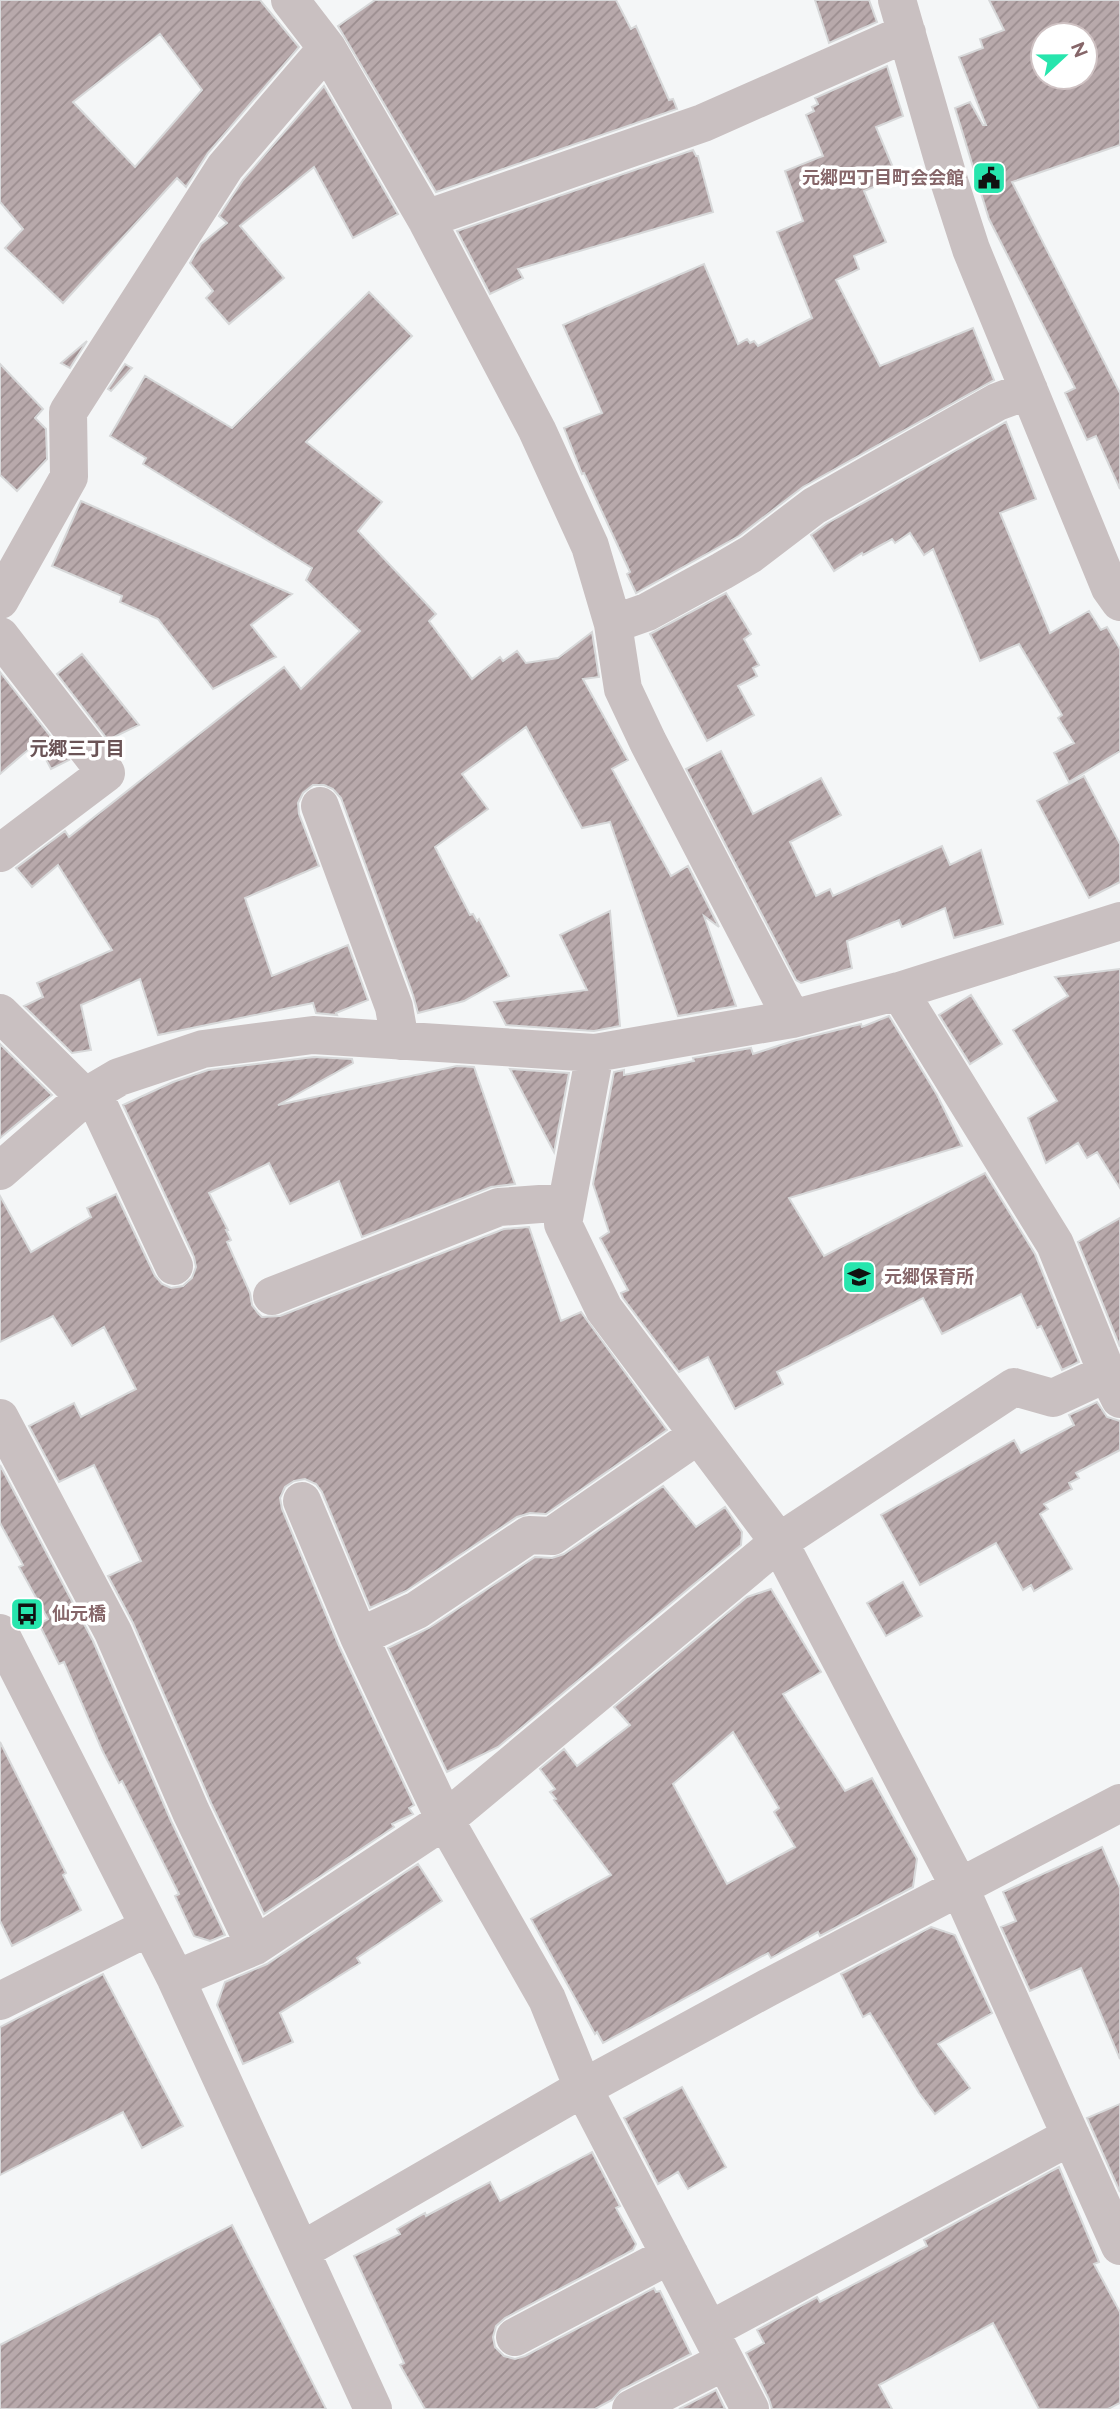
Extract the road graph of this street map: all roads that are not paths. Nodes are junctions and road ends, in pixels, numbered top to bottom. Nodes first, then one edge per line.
1 (290, 0) edge
2 (901, 9) edge
3 (327, 48) junction
4 (426, 219) junction
5 (1029, 390) junction
6 (0, 600) edge
7 (1120, 602) edge
8 (613, 624) junction
9 (0, 636) edge
10 (320, 806) dead end
11 (0, 853) edge
12 (1120, 920) edge
13 (899, 991) junction
14 (0, 1013) edge
15 (792, 1019) junction
16 (400, 1041) junction
17 (595, 1054) junction
18 (89, 1095) junction
19 (0, 1171) edge
20 (567, 1202) junction
21 (174, 1266) dead end
22 (272, 1296) dead end
23 (1113, 1386) edge
24 (0, 1418) edge
25 (698, 1435) junction
26 (302, 1501) dead end
27 (779, 1542) junction
28 (0, 1633) edge
29 (359, 1637) junction
30 (1120, 1802) edge
31 (446, 1820) junction
32 (959, 1886) junction
33 (149, 1927) junction
34 (255, 1946) junction
35 (176, 1979) junction
36 (0, 2001) edge
37 (583, 2088) junction
38 (1071, 2136) junction
39 (1120, 2246) edge
40 (301, 2251) junction
41 (670, 2255) junction
42 (515, 2337) dead end
43 (717, 2346) junction
44 (373, 2409) edge
45 (631, 2409) edge
46 (750, 2409) edge

1 - 3 street
2 - 4 street
2 - 5 street
3 - 4 street
3 - 6 street
4 - 8 street
5 - 7 street
5 - 8 street
8 - 15 street
9 - 11 street
10 - 16 street
12 - 13 street
13 - 15 street
13 - 23 street
14 - 18 street
15 - 17 street
16 - 17 street
16 - 18 street
17 - 20 street
18 - 19 street
18 - 21 street
20 - 22 street
20 - 25 street
23 - 27 street
24 - 34 street
25 - 27 street
25 - 29 street
26 - 29 street
27 - 31 street
27 - 32 street
28 - 33 street
29 - 31 street
30 - 32 street
31 - 34 street
31 - 37 street
32 - 37 street
32 - 38 street
33 - 35 street
33 - 36 street
34 - 35 street
35 - 40 street
37 - 40 street
37 - 41 street
38 - 39 street
38 - 43 street
40 - 44 street
41 - 42 street
41 - 43 street
43 - 45 street
43 - 46 street

